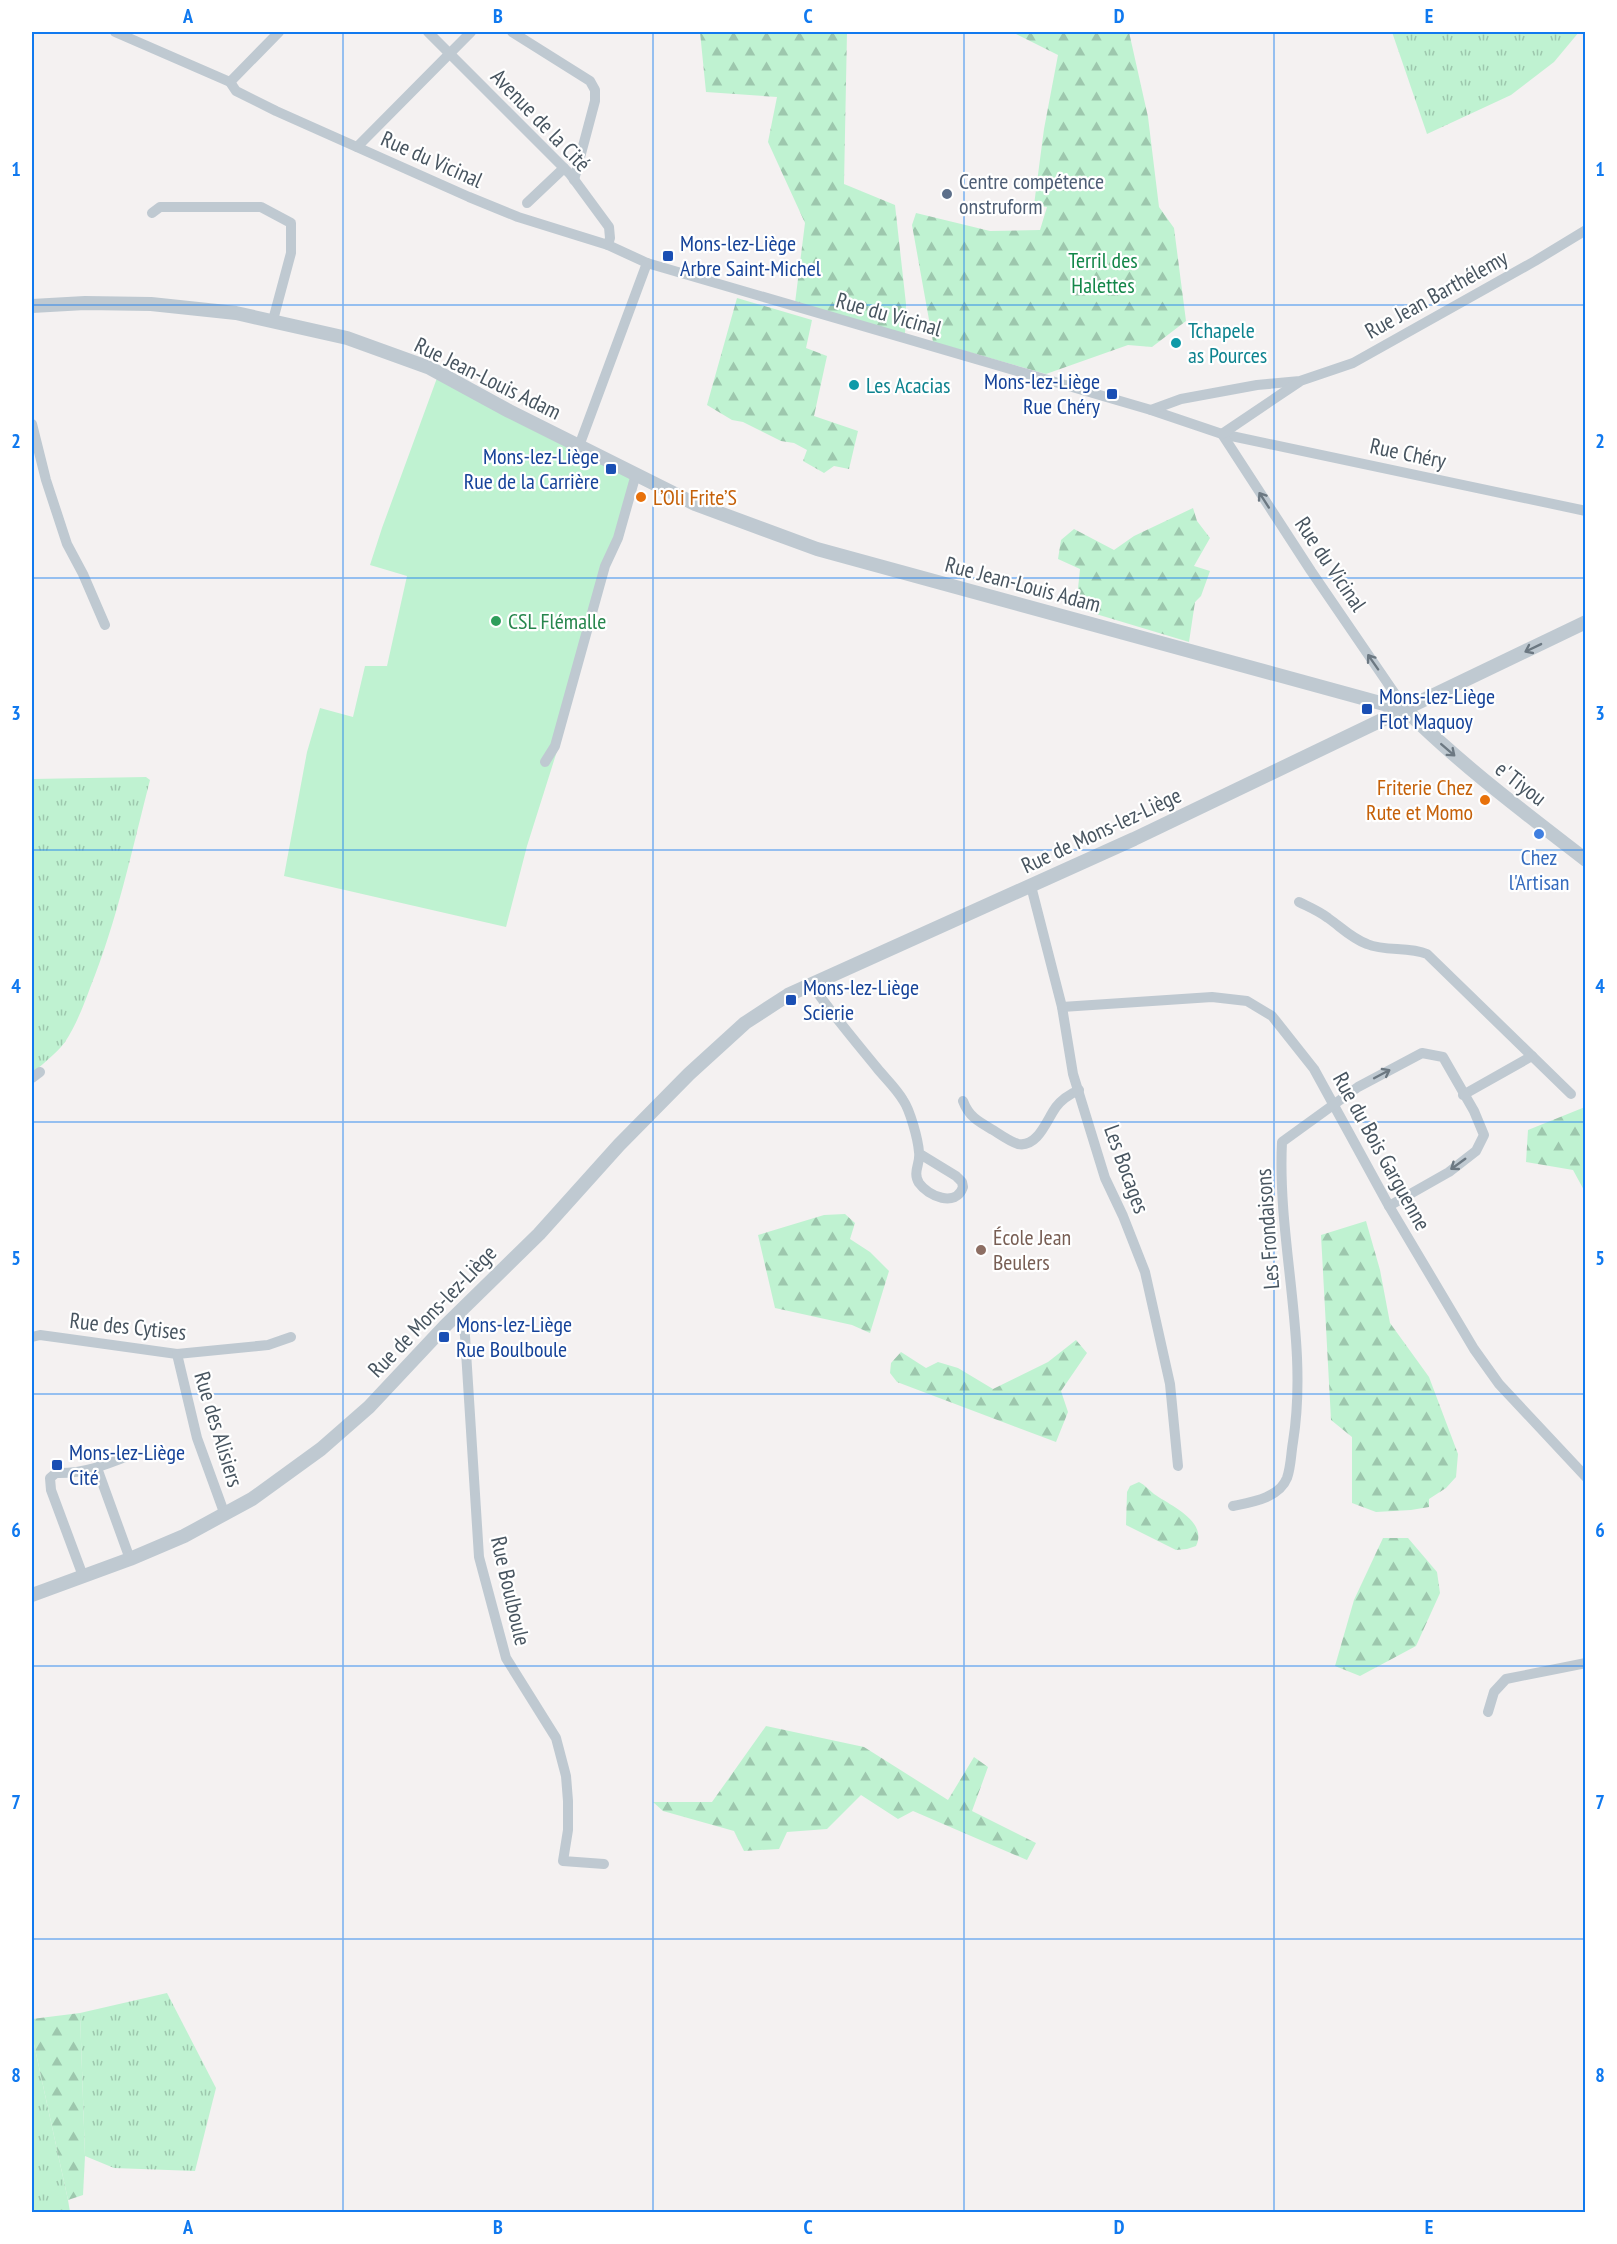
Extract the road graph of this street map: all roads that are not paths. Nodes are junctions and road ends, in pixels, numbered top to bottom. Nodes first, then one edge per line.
1 (115, 32) edge
2 (279, 32) edge
3 (428, 32) edge
4 (471, 32) edge
5 (512, 32) edge
6 (449, 53) junction
7 (230, 82) junction
8 (357, 147) junction
9 (564, 168) junction
10 (574, 180) junction
11 (527, 203) dead end
12 (152, 213) dead end
13 (1586, 230) edge
14 (608, 245) junction
15 (647, 263) junction
16 (32, 306) edge
17 (273, 320) junction
18 (1300, 381) junction
19 (1151, 410) junction
20 (32, 424) edge
21 (1222, 434) junction
22 (579, 446) junction
23 (636, 474) junction
24 (1586, 511) edge
25 (1586, 622) edge
26 (105, 625) dead end
27 (1406, 710) junction
28 (546, 762) dead end
29 (1586, 860) edge
30 (1031, 886) junction
31 (1299, 902) dead end
32 (812, 985) junction
33 (1062, 1007) junction
34 (1532, 1056) junction
35 (1079, 1090) junction
36 (1571, 1094) dead end
37 (1463, 1095) junction
38 (963, 1101) dead end
39 (1332, 1104) junction
40 (920, 1154) junction
41 (1389, 1206) junction
42 (461, 1310) junction
43 (32, 1336) edge
44 (291, 1337) dead end
45 (177, 1354) junction
46 (133, 1454) dead end
47 (1178, 1466) dead end
48 (97, 1468) junction
49 (1586, 1477) edge
50 (1233, 1506) dead end
51 (225, 1515) junction
52 (130, 1559) junction
53 (83, 1576) junction
54 (32, 1595) edge
55 (1586, 1664) edge
56 (1488, 1712) dead end
57 (603, 1864) dead end

1 - 7 street, Rue du Vicinal
2 - 7 street
3 - 6 street, Avenue de la Cité
4 - 6 street
5 - 10 street
6 - 8 street
6 - 9 street, Avenue de la Cité
7 - 8 street, Rue du Vicinal
8 - 14 street, Rue du Vicinal
9 - 10 street, Avenue de la Cité
9 - 11 street
10 - 14 street, Avenue de la Cité
12 - 17 street
13 - 18 street, Rue Jean Barthélemy
14 - 15 street, Rue du Vicinal
15 - 19 street, Rue du Vicinal
15 - 22 street
16 - 17 street, Rue Jean-Louis Adam
17 - 22 street, Rue Jean-Louis Adam
18 - 19 street, Rue Jean Barthélemy
18 - 21 street, Rue Jean Barthélemy
19 - 21 street, Rue du Vicinal
20 - 26 street
21 - 24 street, Rue Chéry
27 -> 21 street, Rue du Vicinal
22 - 23 street, Rue Jean-Louis Adam
23 - 27 street, Rue Jean-Louis Adam
23 - 28 street
25 -> 27 street, Rue de Mons-lez-Liège
27 -> 29 street, e' Tiyou
27 - 30 street, Rue de Mons-lez-Liège
30 - 32 street, Rue de Mons-lez-Liège
30 - 33 street, Les Bocages
31 - 34 street
32 - 40 street
32 - 42 street, Rue de Mons-lez-Liège
33 - 35 street, Les Bocages
33 - 39 street, Rue du Bois Garguenne
34 - 36 street
34 - 37 street
35 - 38 street
35 - 47 street, Les Bocages
39 -> 37 street, Les Frondaisons
37 -> 41 street, Les Frondaisons
39 - 41 street, Rue du Bois Garguenne
39 - 50 street, Les Frondaisons
40 - 40 street
41 - 49 street, Rue du Bois Garguenne
42 - 51 street, Rue de Mons-lez-Liège
42 - 57 street, Rue Boulboule
43 - 45 street, Rue des Cytises
44 - 45 street, Rue des Cytises
45 - 51 street, Rue des Alisiers
46 - 48 street
48 - 52 street
48 - 53 street
51 - 52 street, Rue de Mons-lez-Liège
52 - 53 street, Rue de Mons-lez-Liège
53 - 54 street, Rue de Mons-lez-Liège
55 - 56 street

